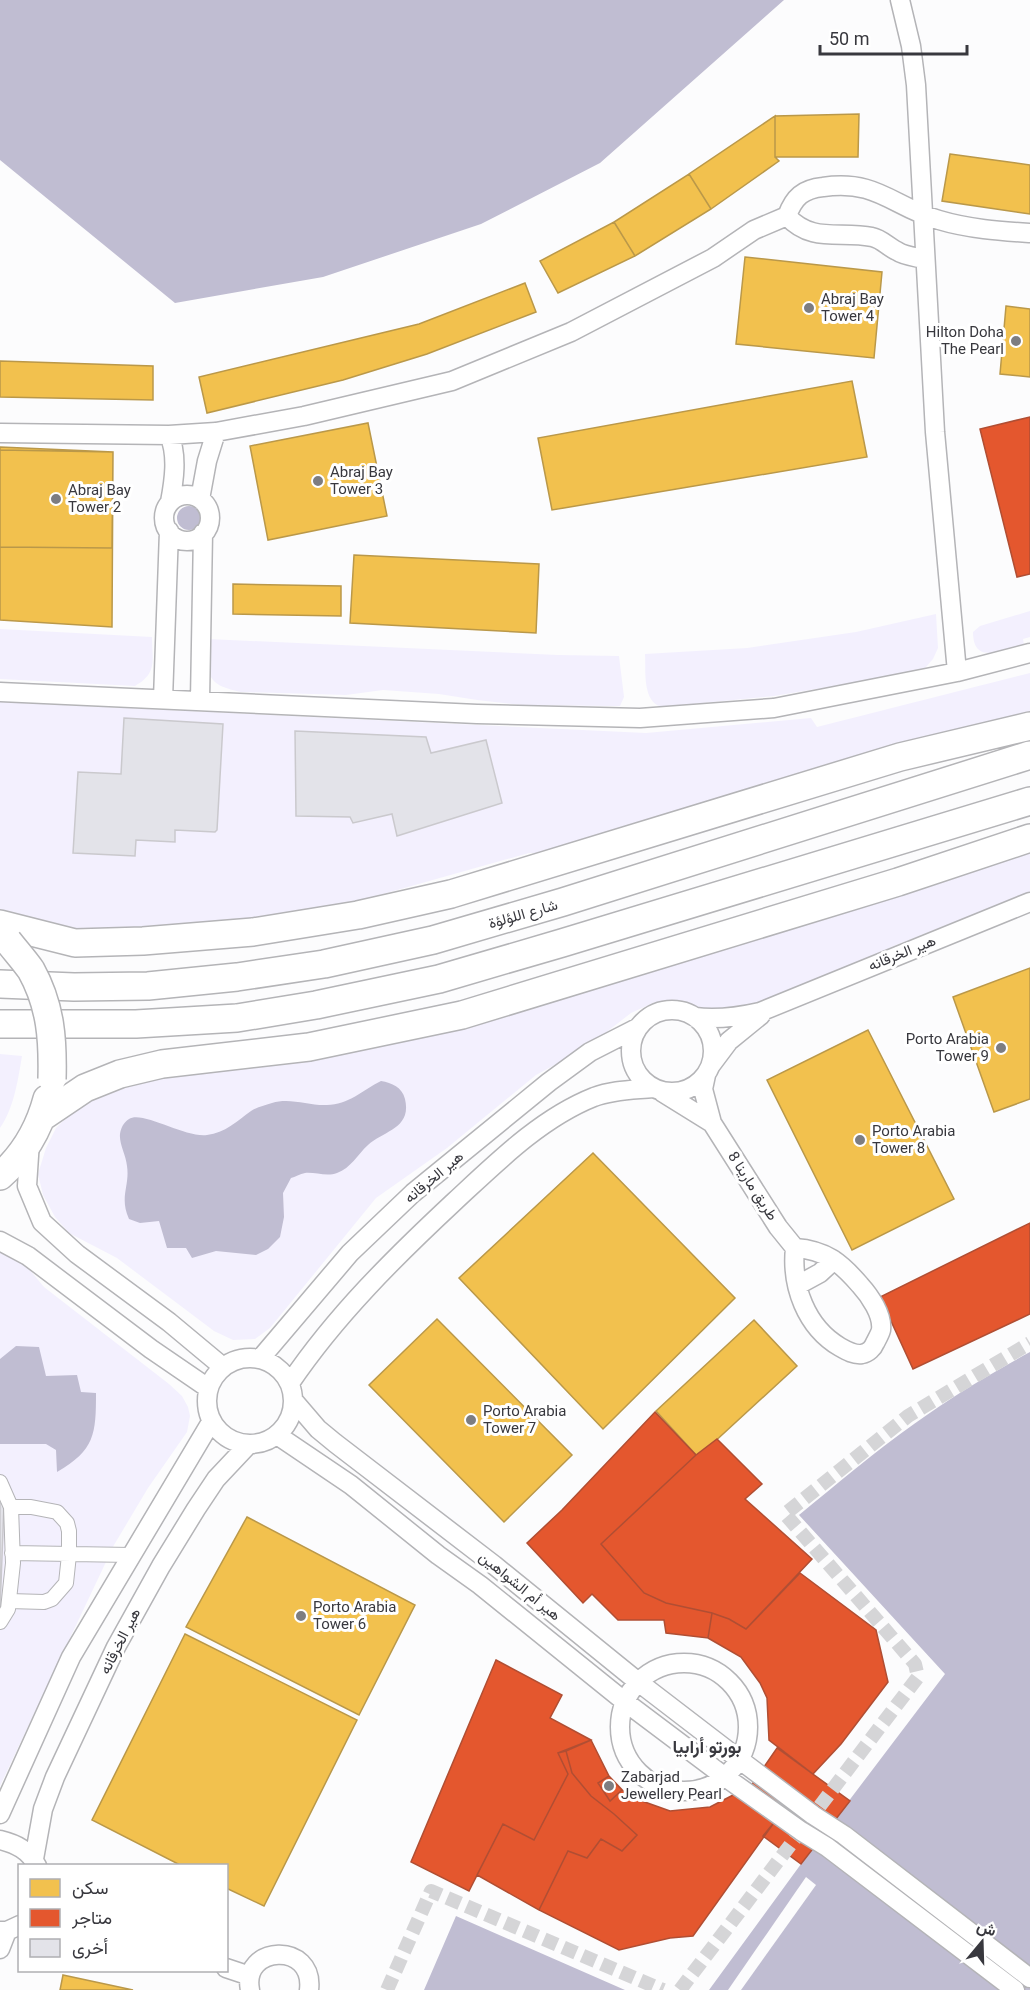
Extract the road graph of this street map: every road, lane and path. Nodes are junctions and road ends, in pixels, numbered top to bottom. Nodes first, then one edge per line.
1 (900, 0) edge
2 (923, 214) junction
3 (787, 216) junction
4 (1030, 233) edge
5 (924, 258) junction
6 (0, 432) edge
7 (216, 432) junction
8 (169, 435) junction
9 (200, 499) junction
10 (170, 502) junction
11 (169, 531) junction
12 (203, 534) junction
13 (1030, 653) edge
14 (957, 672) junction
15 (0, 692) edge
16 (163, 699) junction
17 (200, 700) junction
18 (1030, 726) edge
19 (1030, 755) edge
20 (1030, 801) edge
21 (1030, 838) edge
22 (1030, 902) edge
23 (3, 933) edge
24 (0, 984) edge
25 (774, 1005) junction
26 (695, 1017) junction
27 (0, 1024) edge
28 (637, 1028) junction
29 (708, 1071) junction
30 (656, 1089) junction
31 (712, 1123) junction
32 (36, 1129) junction
33 (0, 1176) edge
34 (0, 1241) edge
35 (795, 1248) junction
36 (834, 1260) junction
37 (798, 1285) junction
38 (260, 1359) junction
39 (223, 1366) junction
40 (208, 1388) junction
41 (292, 1392) junction
42 (212, 1422) junction
43 (277, 1435) junction
44 (248, 1445) junction
45 (0, 1482) edge
46 (11, 1507) junction
47 (12, 1553) junction
48 (69, 1555) junction
49 (130, 1556) junction
50 (494, 1565) junction
51 (480, 1585) junction
52 (9, 1602) junction
53 (0, 1622) edge
54 (638, 1681) junction
55 (624, 1701) junction
56 (745, 1764) junction
57 (731, 1780) junction
58 (0, 1814) edge
59 (0, 1840) edge
60 (36, 1862) edge
61 (9, 1929) edge
62 (0, 1949) edge
63 (228, 1969) edge
64 (1030, 1978) edge
65 (250, 1983) edge
66 (309, 1990) edge
67 (1015, 1990) edge

1 - 2 street
2 - 3 street
2 - 4 street
2 - 5 street
3 - 5 street
3 - 7 street
5 - 14 street
6 - 8 street
7 - 8 street
7 - 9 street
8 - 10 street
9 - 10 street
9 - 12 street
10 - 11 street
11 - 12 street
11 - 16 street
12 - 17 street
13 - 14 street
14 - 17 street
15 - 16 street
16 - 17 street
18 - 23 main road
19 - 24 main road, شارع اللؤلؤة
20 - 27 main road
21 - 32 main road
22 - 25 street, هير الخرقانه
23 - 32 main road, bridge
25 - 26 street, هير الخرقانه
25 - 29 street, هير الخرقانه
26 - 28 street
26 - 29 street
28 - 30 street
28 - 38 street, هير الخرقانه
29 - 30 street
29 - 31 street, طريق مارينا 8
30 - 31 street, طريق مارينا 8
30 - 41 street, هير الخرقانه
31 - 35 street, طريق مارينا 8
32 - 33 main road
32 - 39 street
34 - 40 street
35 - 36 street
35 - 37 street
36 - 37 street
36 - 37 street
38 - 39 street
38 - 41 street
39 - 40 street
40 - 42 street
41 - 43 street
41 - 50 street, هير أم الشواهين
42 - 44 street
42 - 49 street
43 - 44 street
43 - 51 street, هير أم الشواهين
44 - 60 street, هير الخرقانه
45 - 46 street
46 - 47 street
46 - 48 street
47 - 48 street
47 - 52 street
48 - 49 street
48 - 52 street
49 - 58 street
50 - 51 street
50 - 54 street, هير أم الشواهين
51 - 55 street, هير أم الشواهين
52 - 53 street
54 - 55 street
54 - 56 street, هير أم الشواهين
54 - 56 street
55 - 57 street, هير أم الشواهين
55 - 57 street
56 - 57 street
56 - 64 street, هير أم الشواهين
57 - 67 street, هير أم الشواهين
59 - 60 street
61 - 62 street
63 - 65 street
65 - 66 street

